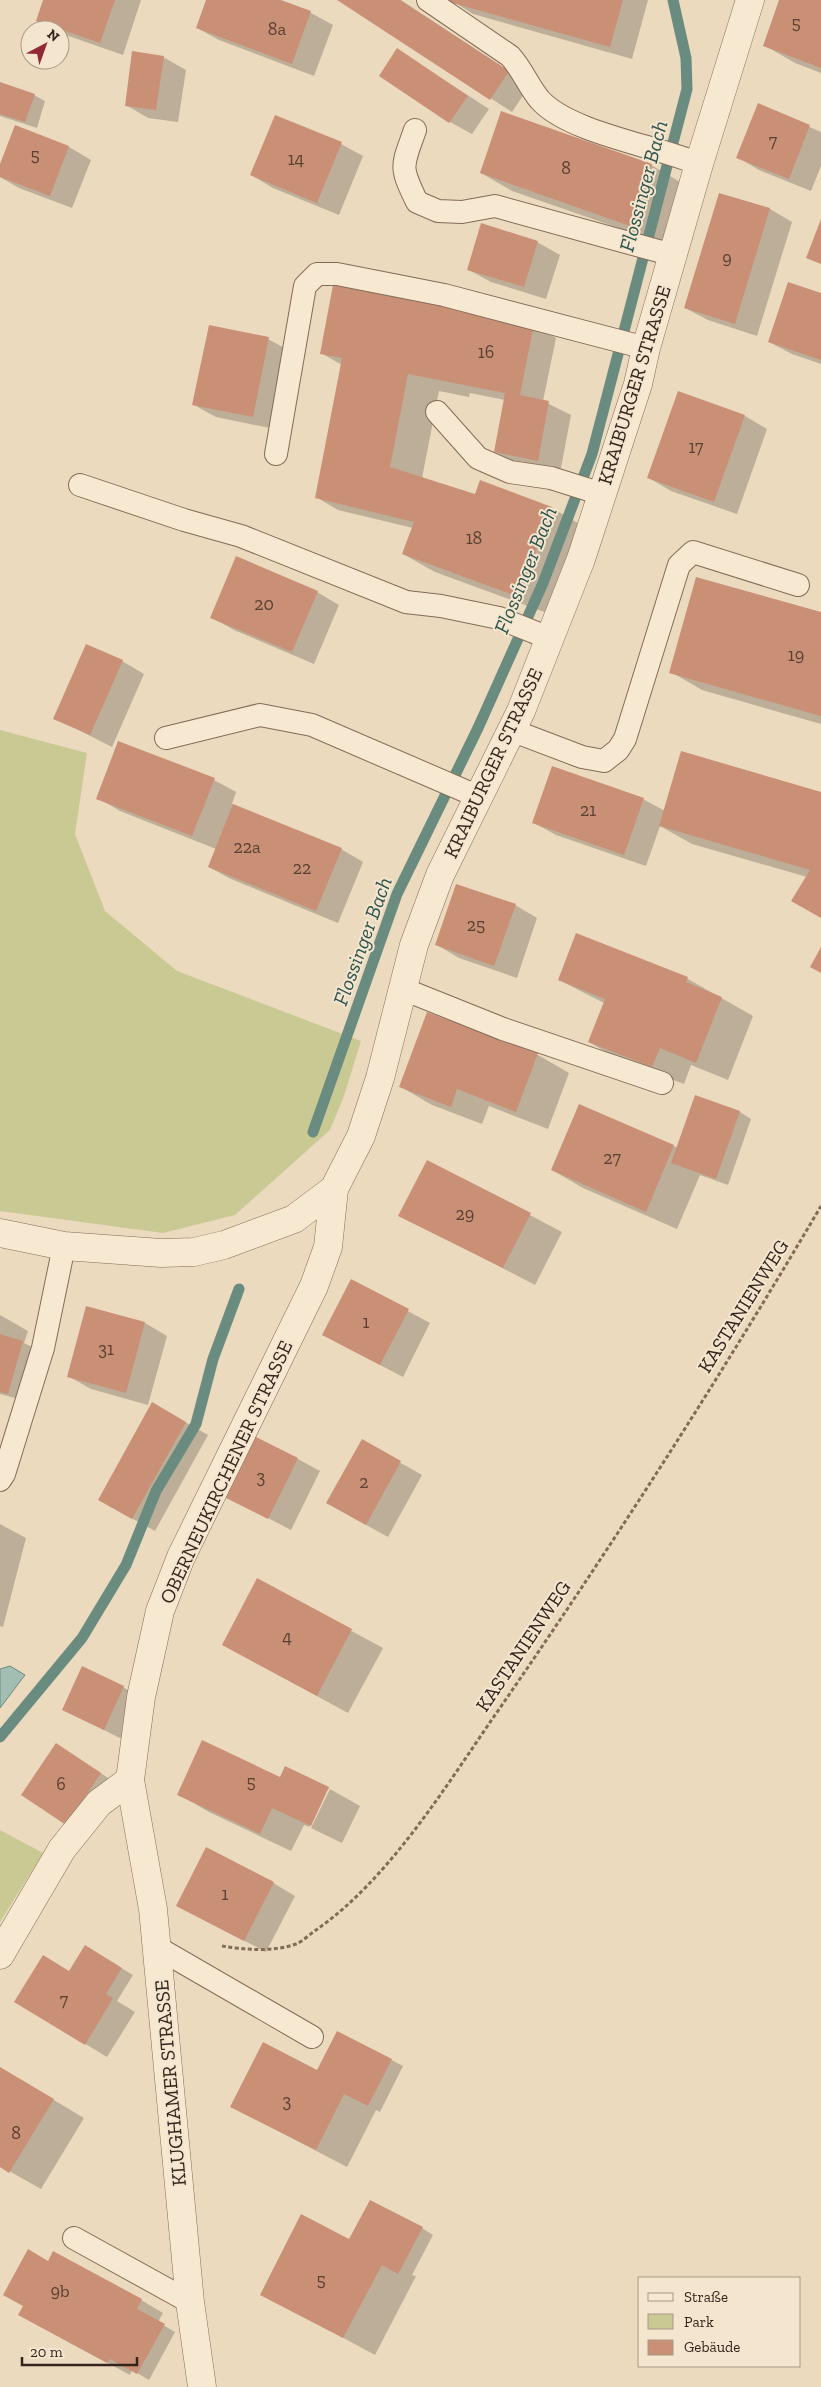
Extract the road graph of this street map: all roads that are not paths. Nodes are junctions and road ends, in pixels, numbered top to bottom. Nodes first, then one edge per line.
1 (428, 0) edge
2 (750, 0) edge
3 (415, 130) dead end
4 (694, 162) junction
5 (668, 253) junction
6 (641, 347) junction
7 (437, 412) dead end
8 (276, 454) dead end
9 (80, 484) dead end
10 (597, 493) junction
11 (798, 585) dead end
12 (545, 637) junction
13 (511, 730) junction
14 (166, 738) dead end
15 (473, 794) junction
16 (403, 990) junction
17 (662, 1083) dead end
18 (334, 1189) junction
19 (0, 1233) edge
20 (64, 1246) junction
21 (0, 1480) edge
22 (130, 1780) junction
23 (158, 1948) junction
24 (0, 1955) edge
25 (312, 2037) dead end
26 (74, 2238) dead end
27 (190, 2302) junction
28 (202, 2387) edge

1 - 4 lane
2 - 4 street, KRAIBURGER STRASSE
3 - 5 lane
4 - 5 street, KRAIBURGER STRASSE
5 - 6 street, KRAIBURGER STRASSE
6 - 8 lane
6 - 10 street, KRAIBURGER STRASSE
7 - 10 lane
9 - 12 lane
10 - 12 street, KRAIBURGER STRASSE
11 - 13 lane
12 - 13 street, KRAIBURGER STRASSE
13 - 15 street, KRAIBURGER STRASSE
14 - 15 lane
15 - 16 street, KRAIBURGER STRASSE
16 - 17 lane
16 - 18 street, KRAIBURGER STRASSE
18 - 20 street, KRAIBURGER STRASSE
18 - 22 street, OBERNEUKIRCHENER STRASSE
19 - 20 street, KRAIBURGER STRASSE
20 - 21 lane
22 - 23 street, KLUGHAMER STRASSE
22 - 24 street
23 - 25 lane
23 - 27 street, KLUGHAMER STRASSE
26 - 27 lane
27 - 28 street, KLUGHAMER STRASSE

